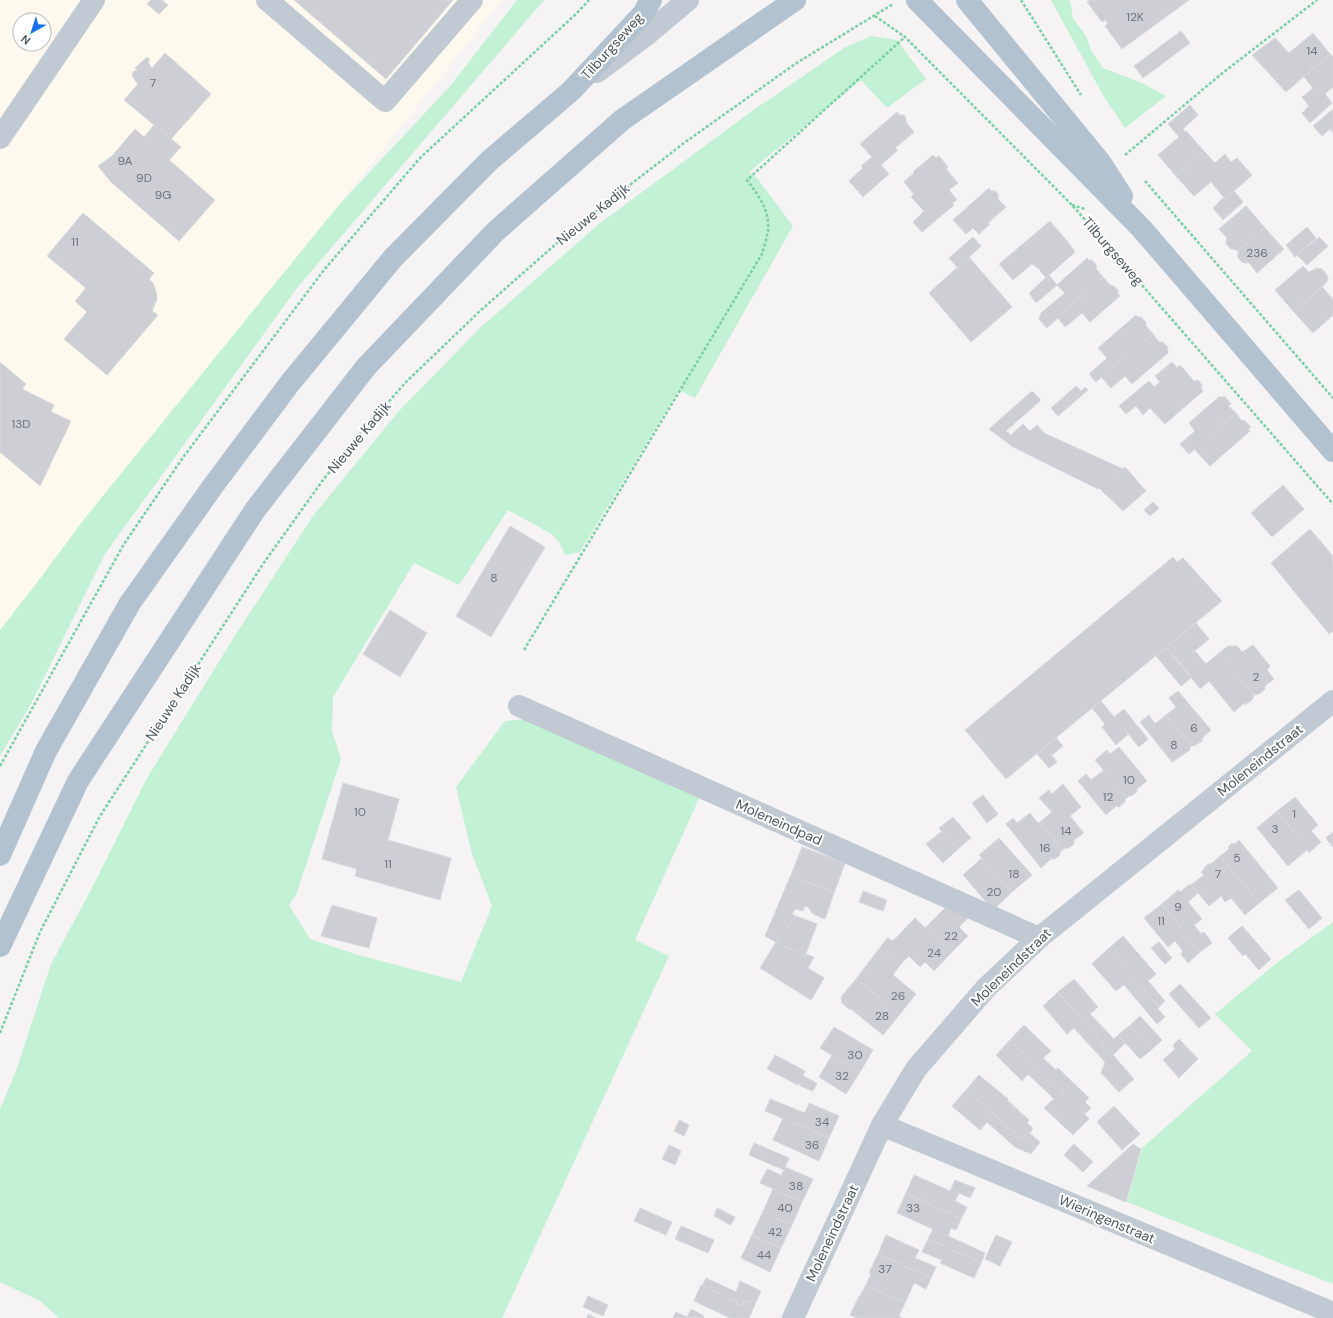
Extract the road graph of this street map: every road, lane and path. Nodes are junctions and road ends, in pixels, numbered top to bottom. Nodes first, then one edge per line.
1 (94, 0) edge
2 (268, 0) edge
3 (472, 0) edge
4 (651, 0) edge
5 (688, 0) edge
6 (795, 0) edge
7 (917, 0) edge
8 (967, 0) edge
9 (1020, 0) edge
10 (1317, 0) edge
11 (895, 3) dead end
12 (875, 16) junction
13 (905, 37) junction
14 (571, 91) junction
15 (1083, 98) dead end
16 (0, 138) edge
17 (1128, 161) dead end
18 (1141, 177) dead end
19 (1142, 229) junction
20 (1333, 398) edge
21 (1333, 451) edge
22 (1333, 504) edge
23 (524, 650) dead end
24 (1333, 701) edge
25 (519, 706) dead end
26 (0, 854) edge
27 (1039, 938) junction
28 (0, 946) edge
29 (0, 1034) edge
30 (882, 1125) junction
31 (1333, 1313) edge
32 (793, 1318) edge

1 - 16 street
2 - 3 street
4 - 14 main road, Tilburgseweg
5 - 14 street
6 - 28 main road
7 - 19 main road
8 - 19 main road
9 - 15 path
10 - 17 path
11 - 12 path, Nieuwe Kadijk
12 - 13 path, Tilburgseweg
12 - 29 path, Nieuwe Kadijk
13 - 22 path, Tilburgseweg
13 - 23 path
14 - 26 main road
18 - 20 path
19 - 21 main road
24 - 27 street, Moleneindstraat
25 - 27 street, Moleneindpad
27 - 30 street, Moleneindstraat
30 - 31 street, Wieringenstraat
30 - 32 street, Moleneindstraat

